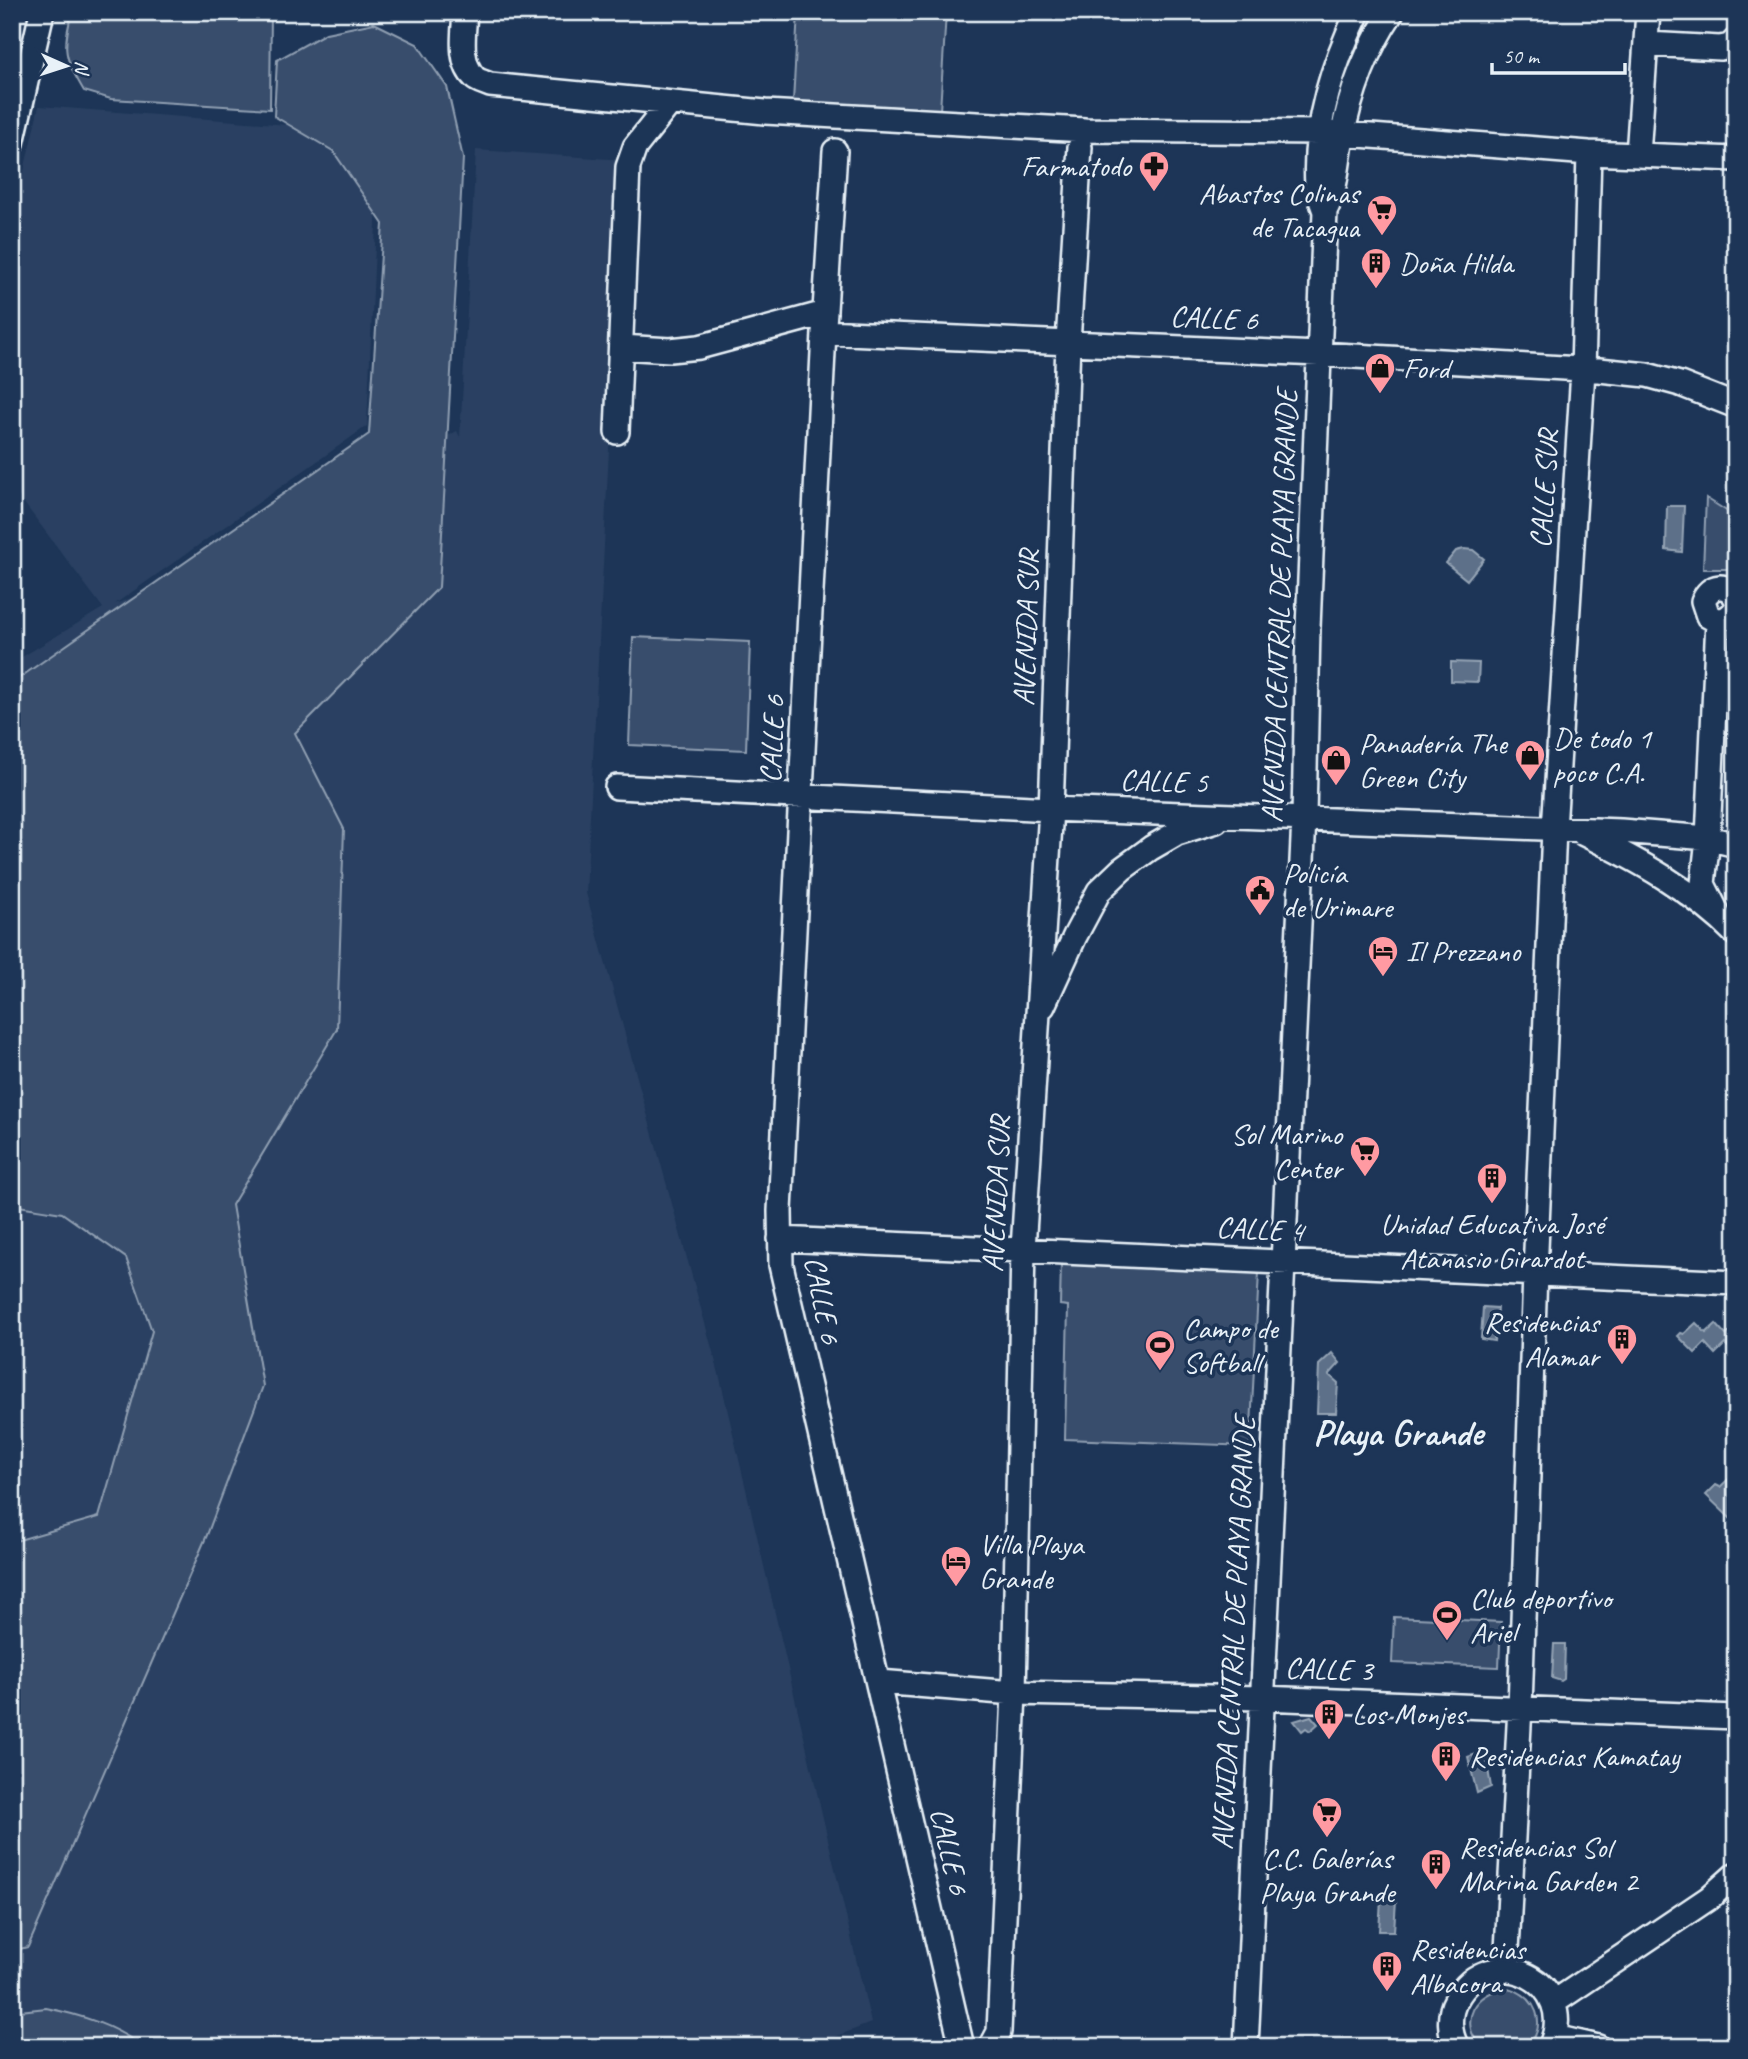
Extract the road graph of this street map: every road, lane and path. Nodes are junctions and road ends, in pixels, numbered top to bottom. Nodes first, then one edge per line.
1 (42, 12) edge
2 (465, 12) edge
3 (1358, 12) edge
4 (1392, 12) edge
5 (1648, 12) edge
6 (1736, 40) edge
7 (1647, 44) junction
8 (669, 104) junction
9 (1331, 134) junction
10 (12, 143) edge
11 (1080, 146) dead end
12 (835, 151) dead end
13 (1589, 153) junction
14 (1638, 155) junction
15 (1736, 159) edge
16 (824, 323) junction
17 (1068, 343) junction
18 (621, 347) junction
19 (1319, 354) junction
20 (1583, 370) junction
21 (1733, 399) edge
22 (617, 432) dead end
23 (1736, 598) edge
24 (1727, 615) edge
25 (617, 787) dead end
26 (801, 794) junction
27 (1051, 809) junction
28 (1236, 815) junction
29 (1304, 818) junction
30 (1564, 829) junction
31 (1708, 838) junction
32 (1736, 845) edge
33 (1728, 926) edge
34 (1037, 1021) junction
35 (780, 1239) junction
36 (1023, 1250) junction
37 (1282, 1261) junction
38 (1535, 1273) junction
39 (1736, 1283) edge
40 (879, 1682) junction
41 (1014, 1693) junction
42 (1262, 1698) junction
43 (1520, 1707) junction
44 (1736, 1717) edge
45 (1736, 1874) edge
46 (1506, 1969) junction
47 (1553, 2003) junction
48 (1553, 2042) edge
49 (1448, 2045) edge
50 (962, 2047) edge
51 (991, 2047) edge
52 (1246, 2047) edge
53 (1598, 2047) edge

1 - 10 street
2 - 8 street
3 - 9 street
4 - 9 street
5 - 7 street
6 - 7 street
7 - 14 street
8 - 9 street
8 - 18 street
9 - 13 street
9 - 19 street, AVENIDA CENTRAL DE PLAYA GRANDE
11 - 17 street, AVENIDA SUR
12 - 16 street
13 - 14 street
13 - 20 street, CALLE SUR
14 - 15 street
16 - 17 street, CALLE 6
16 - 18 street
16 - 26 street, CALLE 6
17 - 19 street, CALLE 6
17 - 27 street, AVENIDA SUR
18 - 22 street
19 - 20 street, CALLE 6
19 - 29 street, AVENIDA CENTRAL DE PLAYA GRANDE
20 - 21 street, CALLE 6
20 - 30 street, CALLE SUR
23 - 24 street
24 - 31 street
25 - 26 street, CALLE 5
26 - 27 street, CALLE 5
26 - 35 street, CALLE 6
27 - 28 street, CALLE 5
27 - 34 street, AVENIDA SUR
28 - 29 street, CALLE 5
28 - 34 street
29 - 30 street, CALLE 5
29 - 37 street, AVENIDA CENTRAL DE PLAYA GRANDE
30 - 31 street, CALLE 5
30 - 33 street
30 - 38 street, CALLE SUR
31 - 32 street, CALLE 5
31 - 33 street
34 - 36 street, AVENIDA SUR
35 - 36 street, CALLE 4
35 - 40 street, CALLE 6
36 - 37 street, CALLE 4
36 - 41 street, AVENIDA SUR
37 - 38 street, CALLE 4
37 - 42 street, AVENIDA CENTRAL DE PLAYA GRANDE
38 - 39 street, CALLE 4
38 - 43 street, CALLE SUR
40 - 41 street, CALLE 3
40 - 50 street, CALLE 6
41 - 42 street, CALLE 3
41 - 51 street, AVENIDA SUR
42 - 43 street, CALLE 3
42 - 52 street, AVENIDA CENTRAL DE PLAYA GRANDE
43 - 44 street, CALLE 3
43 - 46 street, CALLE SUR
45 - 47 street
46 - 47 street
46 - 49 street
47 - 48 street
48 - 53 street

